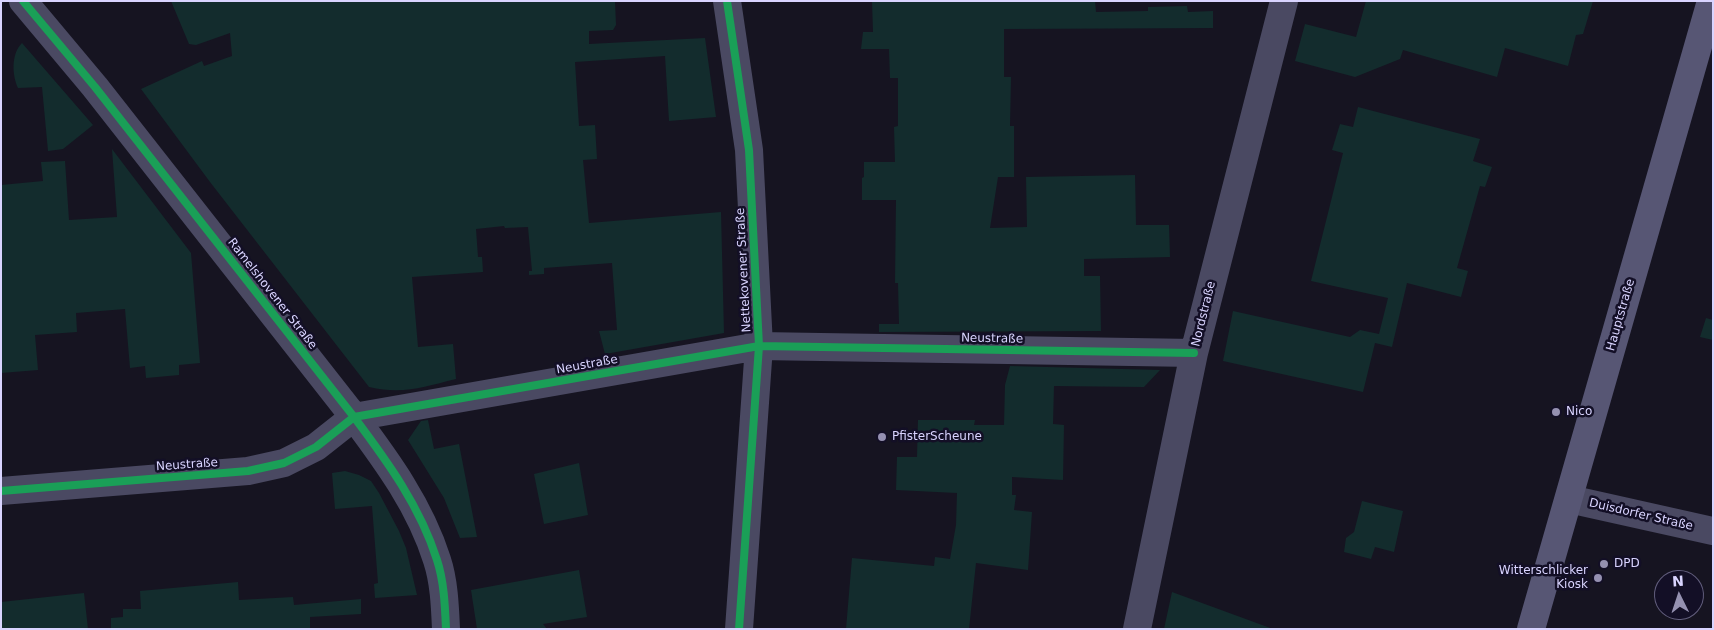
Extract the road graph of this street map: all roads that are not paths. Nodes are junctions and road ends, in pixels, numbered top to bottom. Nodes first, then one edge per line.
1 (23, 1) edge
2 (727, 1) edge
3 (1284, 1) edge
4 (1711, 1) edge
5 (759, 346) junction
6 (1194, 353) junction
7 (354, 417) junction
8 (1, 491) edge
9 (1569, 498) junction
10 (1713, 531) edge
11 (446, 629) edge
12 (739, 629) edge
13 (1137, 629) edge
14 (1531, 629) edge

1 - 7 street, Ramelshovener Straße
2 - 5 street, Nettekovener Straße
3 - 6 street, Nordstraße
4 - 9 main road, Hauptstraße
5 - 6 street, Neustraße
5 - 7 street, Neustraße
5 - 12 street, Nettekovener Straße
6 - 13 street, Nordstraße
7 - 8 street, Neustraße
7 - 11 street, Ramelshovener Straße
9 - 10 street, Duisdorfer Straße
9 - 14 main road, Hauptstraße

